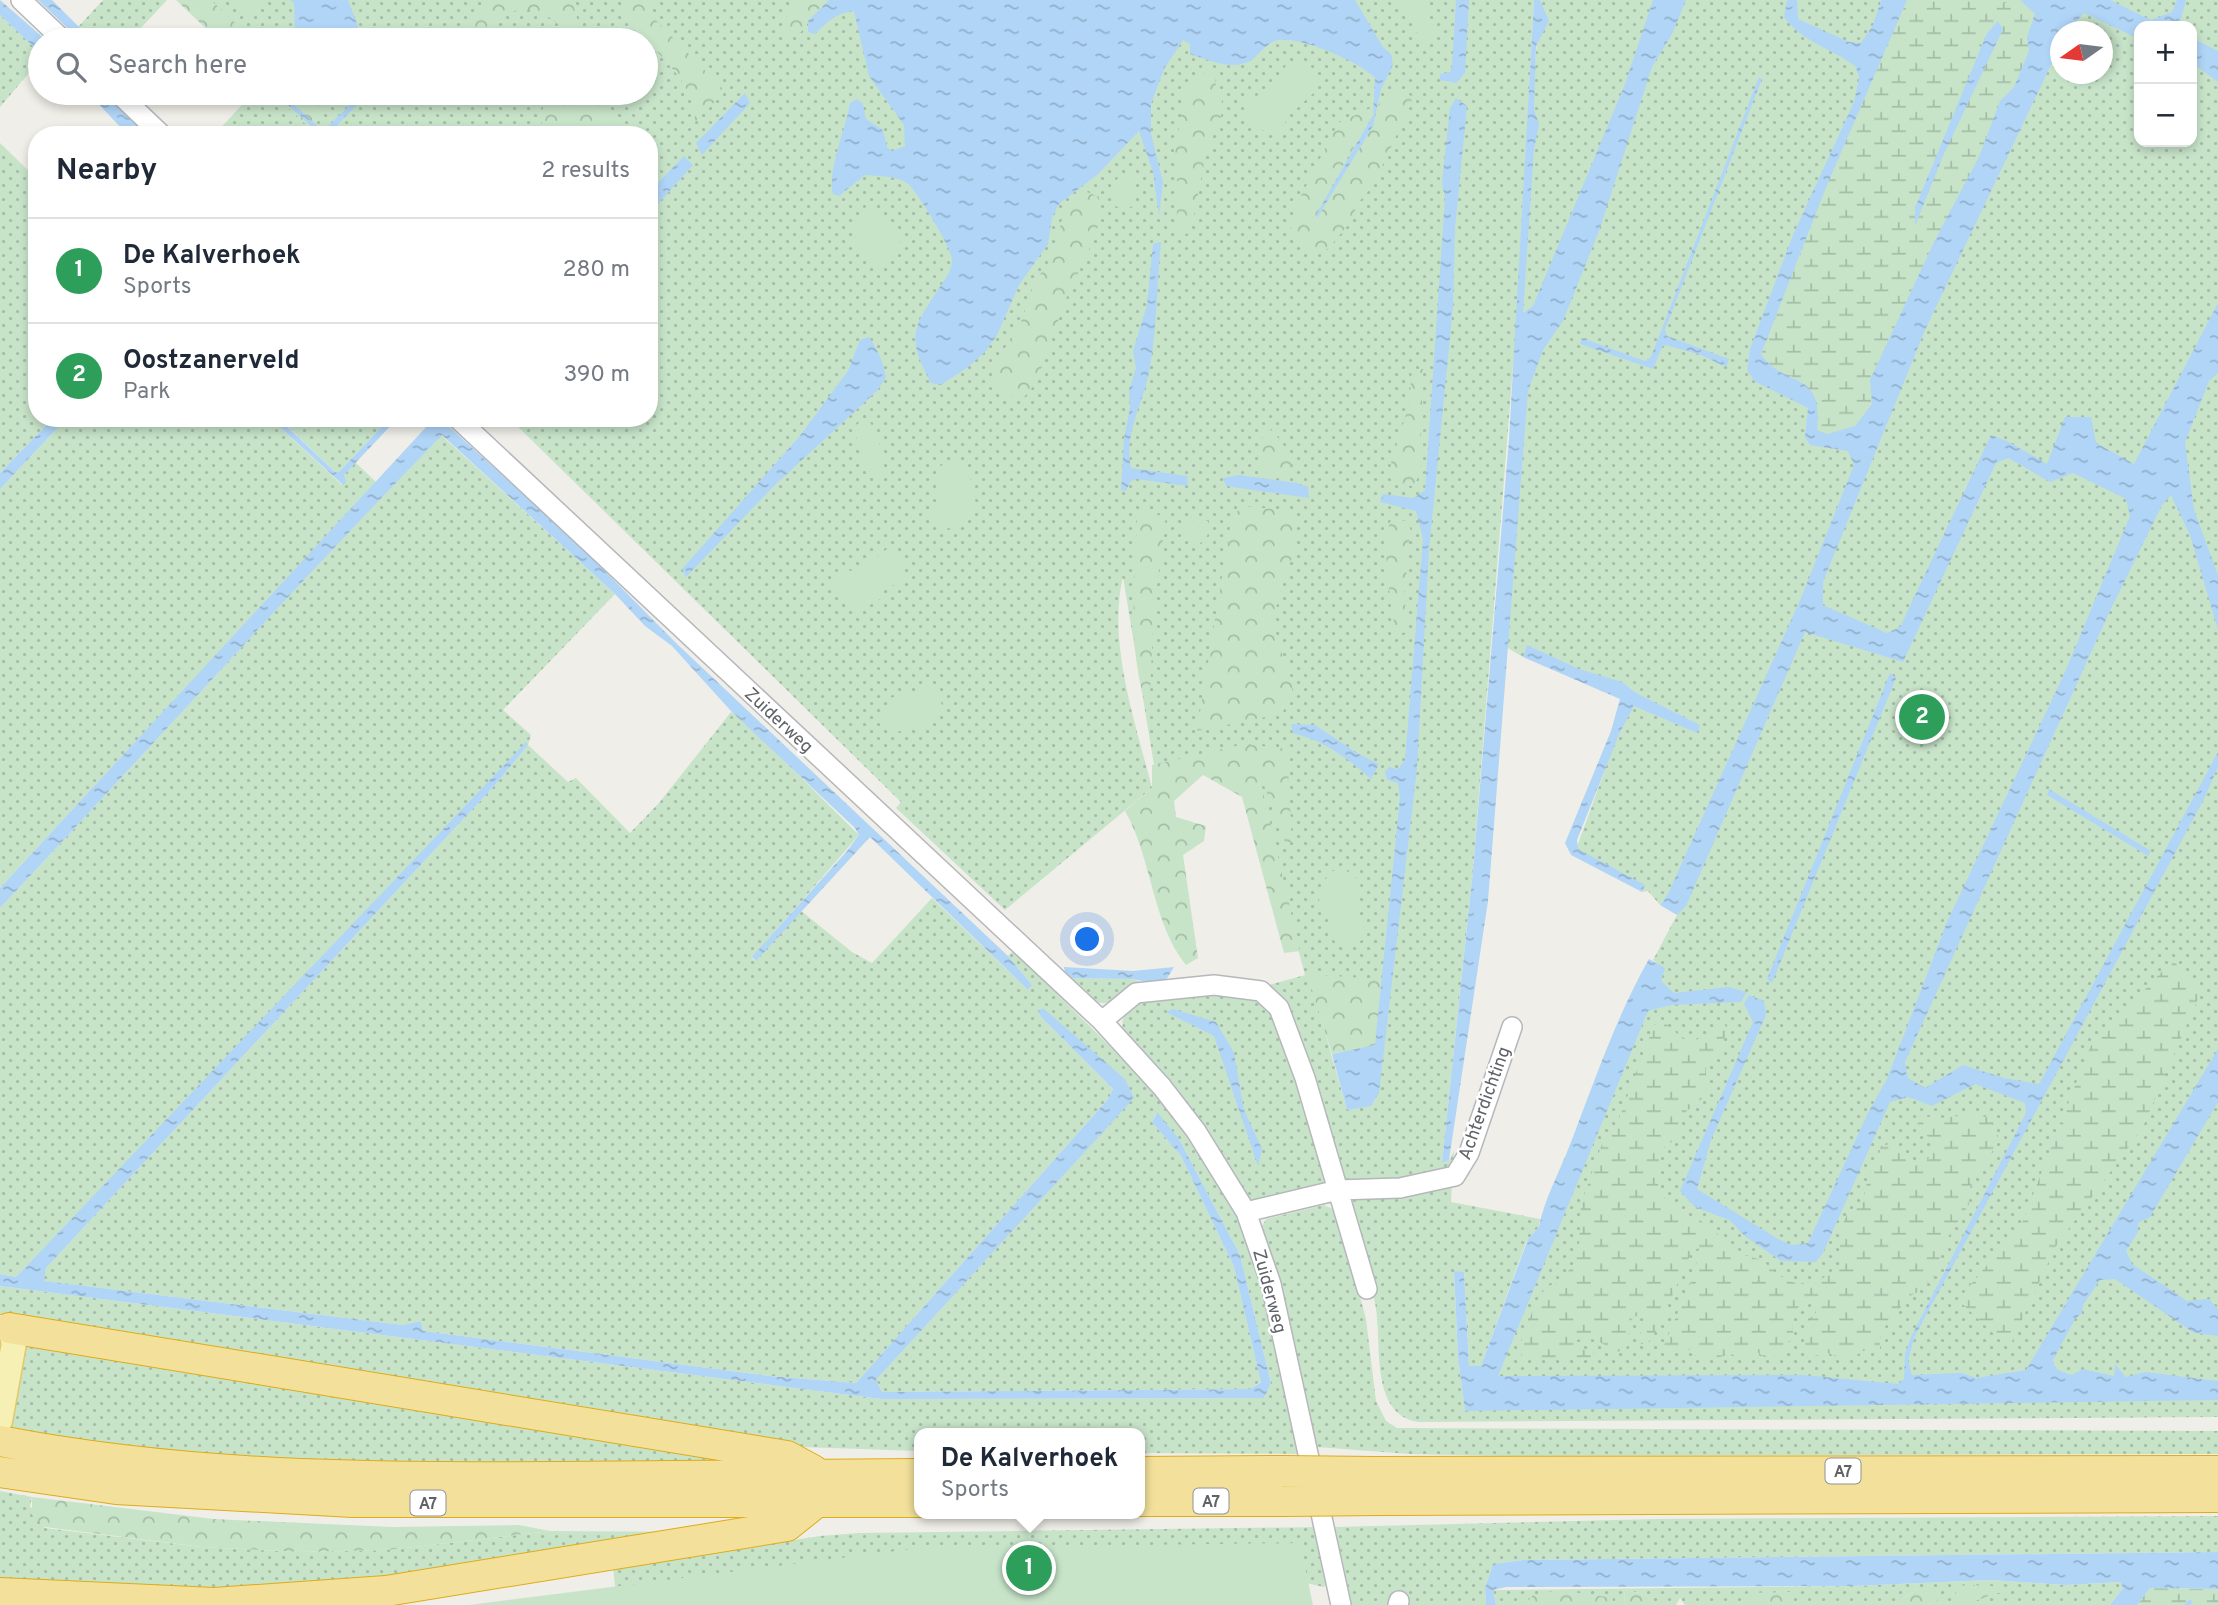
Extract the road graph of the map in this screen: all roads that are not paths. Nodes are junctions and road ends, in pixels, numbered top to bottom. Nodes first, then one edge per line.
1 (21, 0) edge
2 (50, 28) edge
3 (131, 105) edge
4 (153, 126) edge
5 (467, 427) edge
6 (1102, 1021) junction
7 (1512, 1027) dead end
8 (1338, 1190) junction
9 (1246, 1212) junction
10 (1367, 1289) dead end
11 (5, 1327) edge
12 (0, 1421) edge
13 (0, 1441) edge
14 (2218, 1471) edge
15 (0, 1472) edge
16 (1145, 1473) edge
17 (914, 1475) edge
18 (1282, 1486) junction
19 (1378, 1486) junction
20 (818, 1488) junction
21 (2218, 1497) edge
22 (1145, 1500) edge
23 (914, 1501) edge
24 (0, 1594) edge
25 (1341, 1605) edge

1 - 2 street
3 - 4 street
5 - 6 street, Zuiderweg
6 - 8 street
6 - 9 street, Zuiderweg
7 - 8 street, Achterdichting
8 - 9 street, Achterdichting
8 - 10 street
9 - 25 street, Zuiderweg
11 - 12 main road
11 - 20 highway, A7
13 - 20 highway, A7
14 - 19 highway, A7
15 - 20 highway, A7
16 - 18 highway, A7
17 - 20 highway, A7
18 - 19 highway, A7, bridge
18 - 22 highway, A7
19 - 21 highway, A7
20 - 23 highway, A7
20 - 24 highway

